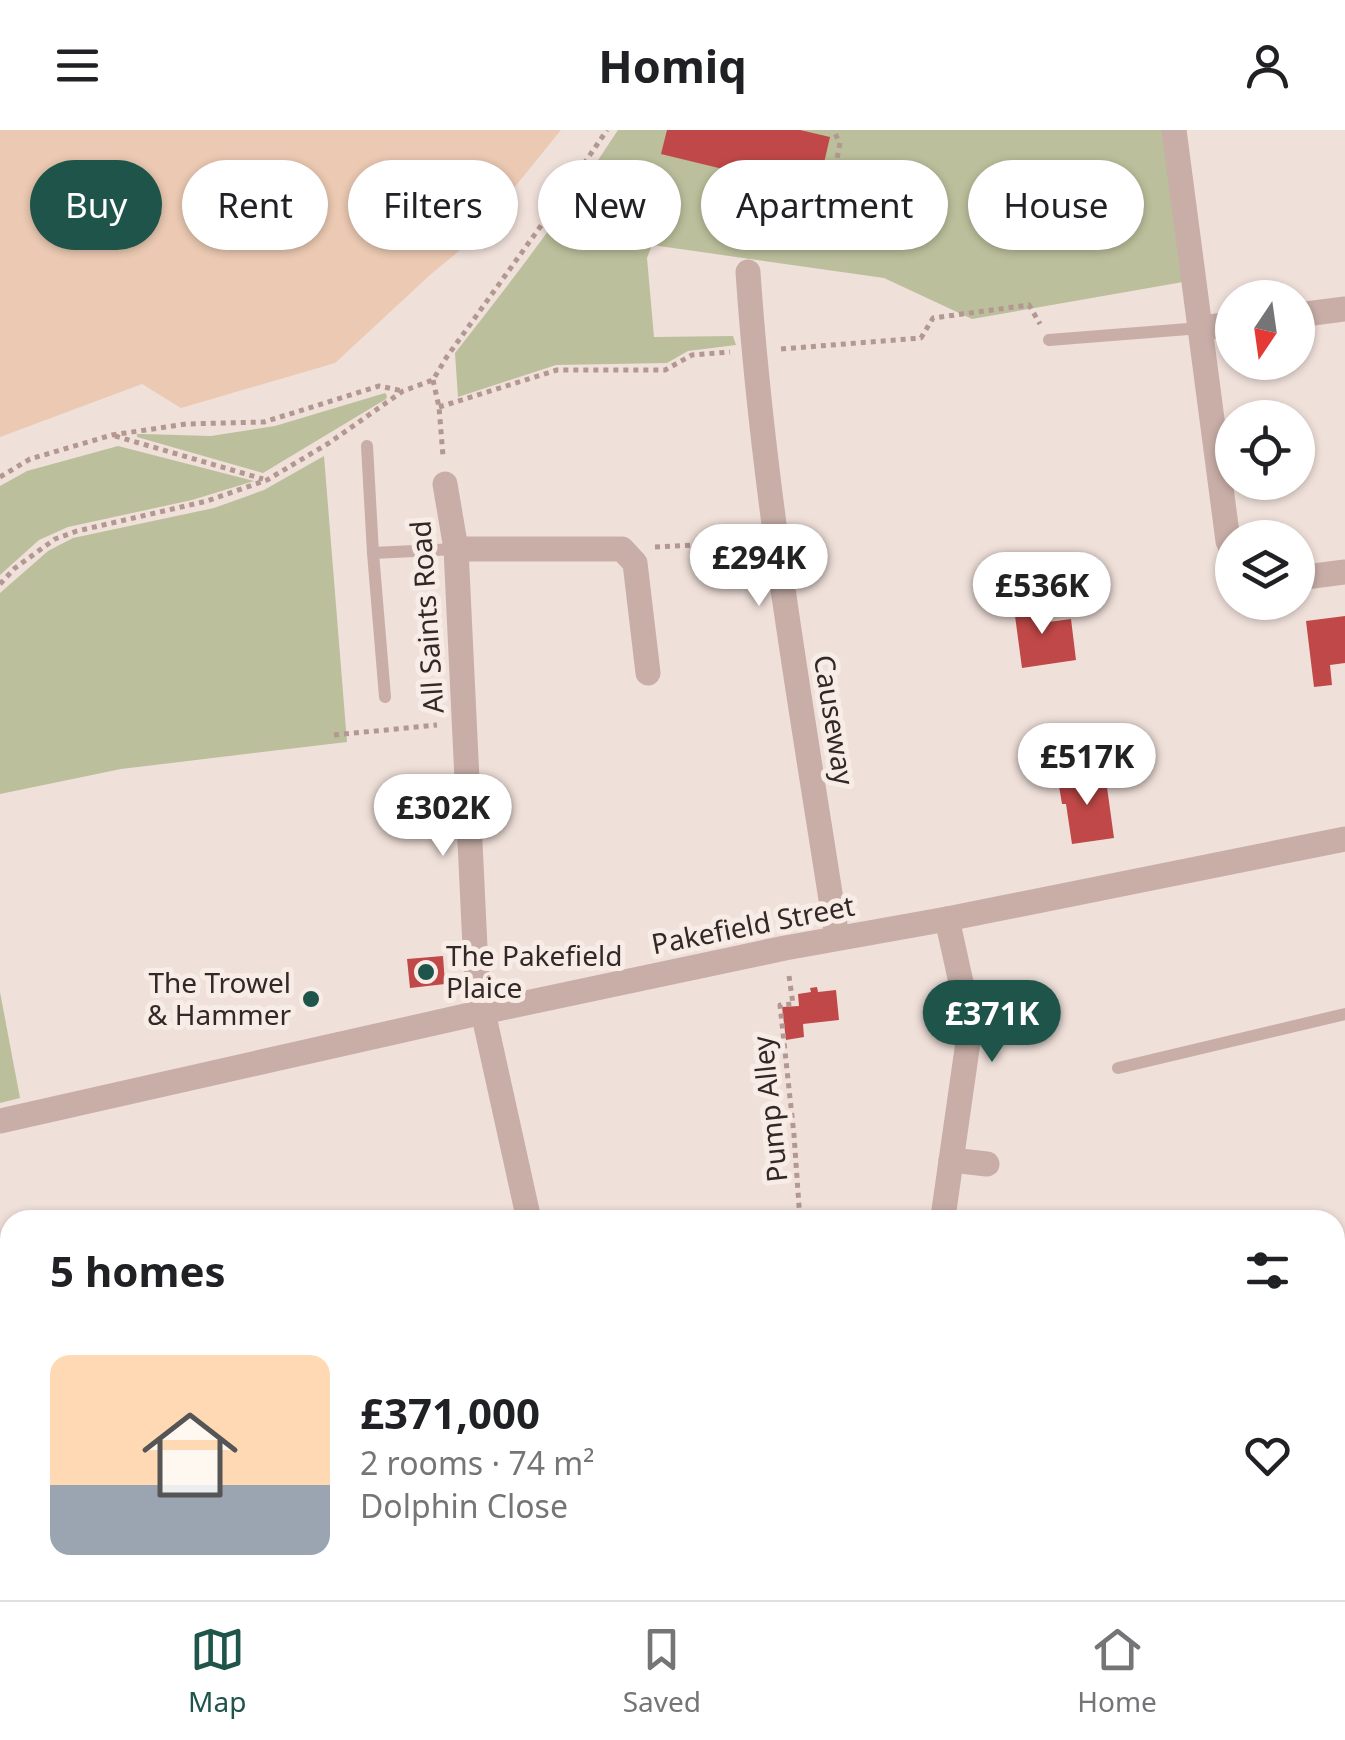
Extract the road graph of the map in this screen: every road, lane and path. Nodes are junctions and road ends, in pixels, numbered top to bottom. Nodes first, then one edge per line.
1 (606, 130) edge
2 (833, 130) edge
3 (1174, 130) edge
4 (837, 160) edge
5 (754, 250) edge
6 (748, 272) joint
7 (1345, 309) edge
8 (1315, 313) edge
9 (1215, 326) edge
10 (1202, 328) junction
11 (1049, 340) dead end
12 (432, 380) junction
13 (404, 391) junction
14 (112, 435) junction
15 (367, 446) dead end
16 (0, 477) edge
17 (266, 480) junction
18 (445, 484) joint
19 (1225, 520) edge
20 (776, 540) junction
21 (456, 549) junction
22 (622, 549) junction
23 (373, 553) junction
24 (1345, 572) edge
25 (1315, 576) edge
26 (0, 584) edge
27 (648, 673) dead end
28 (385, 698) dead end
29 (464, 722) junction
30 (334, 734) dead end
31 (1345, 839) edge
32 (947, 919) junction
33 (837, 938) junction
34 (784, 948) junction
35 (483, 1012) junction
36 (1345, 1014) edge
37 (1118, 1068) dead end
38 (0, 1121) edge
39 (951, 1160) junction
40 (988, 1164) dead end
41 (527, 1210) edge
42 (799, 1210) edge
43 (944, 1210) edge

1 - 12 path
2 - 4 path
3 - 10 street
5 - 6 path
6 - 20 street, Causeway
7 - 8 street
9 - 10 street
10 - 11 lane
10 - 19 street
12 - 13 path
12 - 18 path
13 - 14 path
13 - 17 path
14 - 16 path
14 - 17 path
15 - 23 lane
17 - 26 path
18 - 21 street, All Saints Road
20 - 22 path
20 - 33 street, Causeway
21 - 22 street
21 - 23 lane
21 - 29 street, All Saints Road
22 - 27 street
23 - 28 lane
24 - 25 street
29 - 30 path
29 - 35 street, All Saints Road
31 - 32 street, Pakefield Street
32 - 33 street, Pakefield Street
32 - 39 street
33 - 34 street, Pakefield Street
34 - 35 street, Pakefield Street
34 - 42 path, Pump Alley
35 - 38 street, Pakefield Street
35 - 41 street, All Saints Road
36 - 37 lane
39 - 40 street
39 - 43 street

